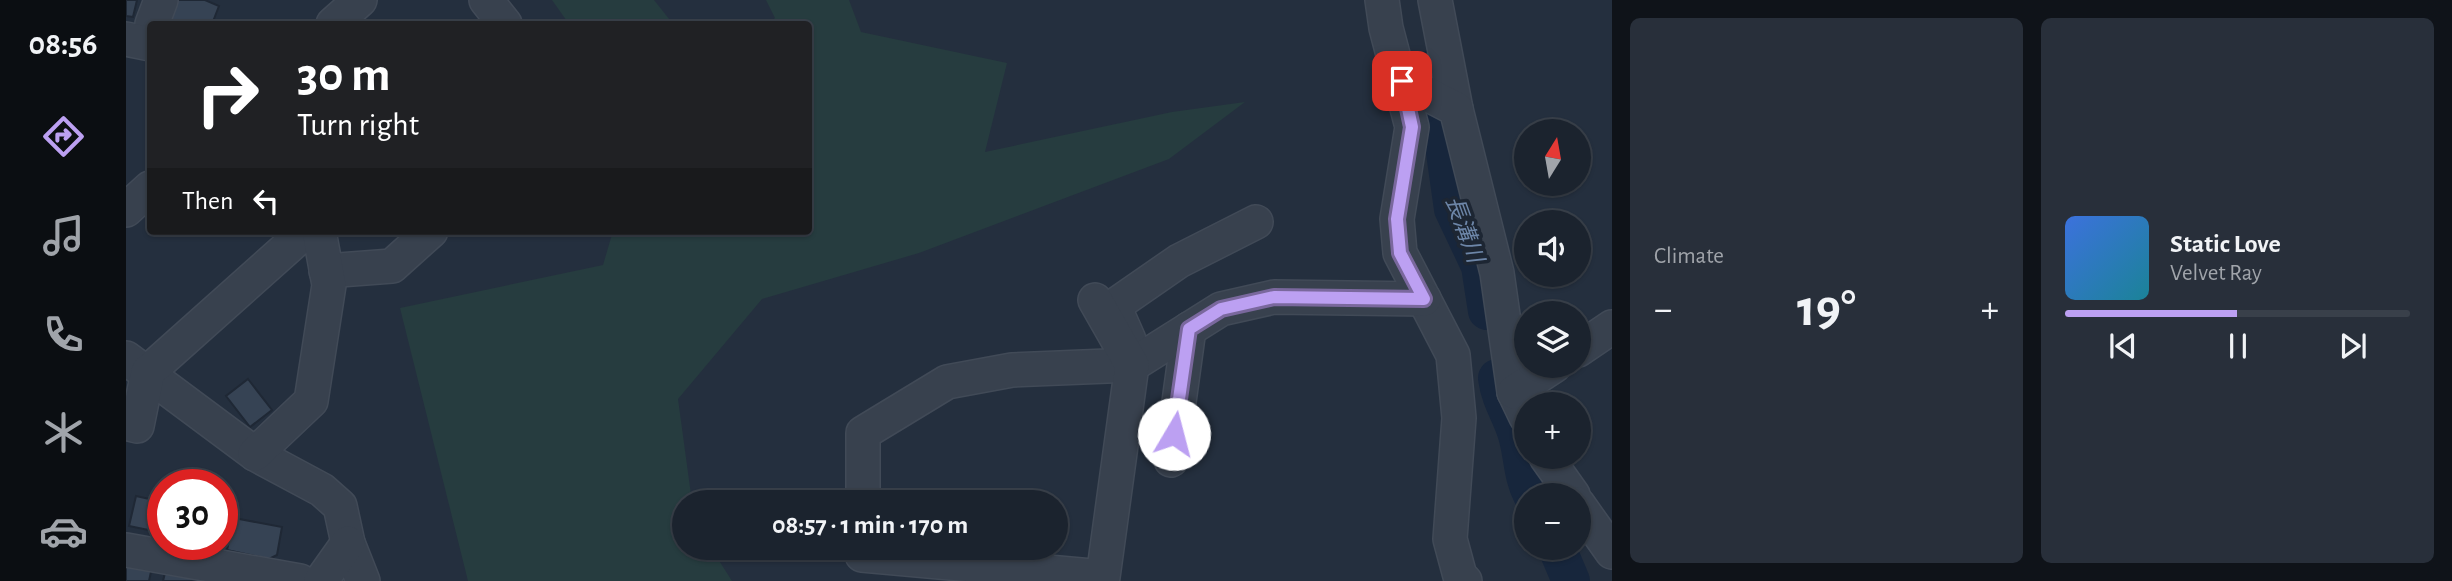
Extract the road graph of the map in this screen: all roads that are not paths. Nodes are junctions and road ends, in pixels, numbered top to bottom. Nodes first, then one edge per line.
1 (161, 0) edge
2 (360, 0) edge
3 (486, 0) edge
4 (1382, 0) edge
5 (1435, 0) edge
6 (152, 21) edge
7 (336, 21) edge
8 (503, 21) edge
9 (1402, 81) junction
10 (1456, 109) junction
11 (147, 191) edge
12 (126, 210) edge
13 (1256, 222) dead end
14 (301, 235) edge
15 (320, 235) edge
16 (427, 235) edge
17 (326, 271) junction
18 (1424, 299) junction
19 (1095, 300) dead end
20 (1612, 327) edge
21 (1189, 329) junction
22 (1591, 341) edge
23 (1135, 363) junction
24 (137, 365) edge
25 (1544, 378) edge
26 (1518, 392) edge
27 (1531, 392) edge
28 (126, 424) edge
29 (255, 454) junction
30 (1171, 460) dead end
31 (863, 490) edge
32 (1591, 522) edge
33 (348, 543) junction
34 (126, 550) edge
35 (1612, 552) edge
36 (861, 561) edge
37 (300, 581) edge
38 (321, 581) edge
39 (363, 581) edge
40 (1465, 581) edge

1 - 6 street
2 - 7 street
3 - 8 street
4 - 9 street
5 - 10 street
9 - 10 street
9 - 18 street
10 - 26 street
11 - 12 street
13 - 23 street
14 - 24 street
15 - 17 street
16 - 17 street
17 - 29 street
18 - 21 street
18 - 40 street
19 - 23 street
20 - 22 street
21 - 23 street
21 - 30 street
23 - 31 street
23 - 36 street
24 - 28 street
24 - 29 street
25 - 27 street
29 - 33 street
32 - 35 street
33 - 38 street
33 - 39 street
34 - 37 street

